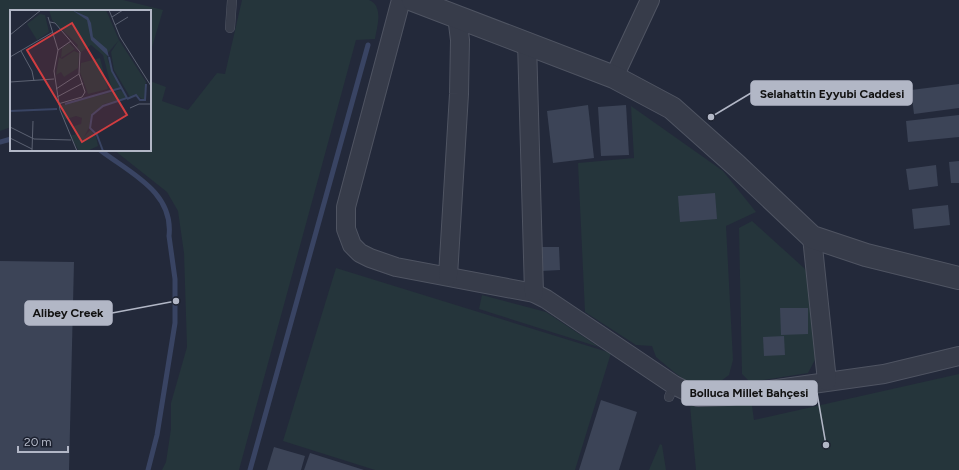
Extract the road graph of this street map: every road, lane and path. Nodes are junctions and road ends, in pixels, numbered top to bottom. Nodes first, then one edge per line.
1 (232, 0) edge
2 (401, 0) edge
3 (413, 0) edge
4 (650, 0) edge
5 (457, 16) junction
6 (230, 28) dead end
7 (527, 42) junction
8 (614, 78) junction
9 (812, 237) junction
10 (448, 276) junction
11 (959, 278) edge
12 (534, 293) junction
13 (959, 356) edge
14 (827, 381) junction

1 - 6 lane
2 - 10 street
3 - 5 street
4 - 8 street
5 - 7 street
5 - 10 street
7 - 8 street
7 - 12 street
8 - 9 street
9 - 11 street
9 - 14 street
10 - 12 street
12 - 14 street
13 - 14 street

